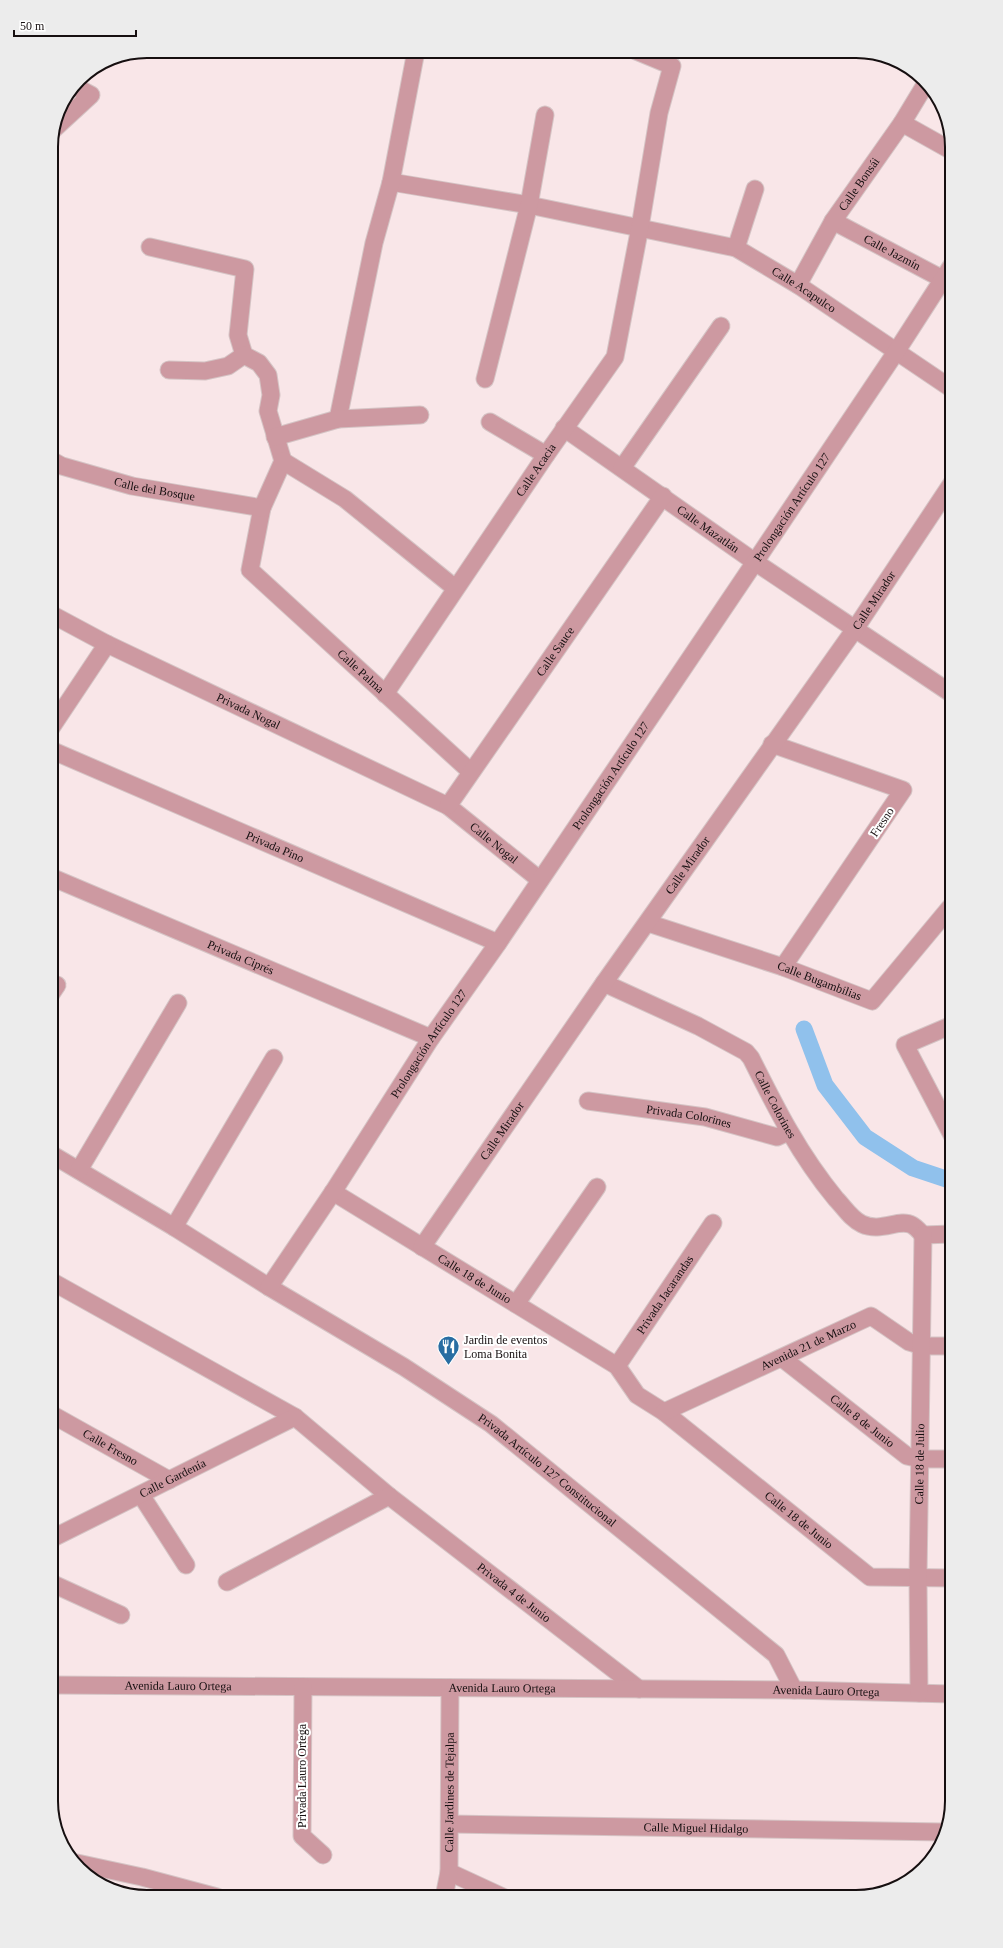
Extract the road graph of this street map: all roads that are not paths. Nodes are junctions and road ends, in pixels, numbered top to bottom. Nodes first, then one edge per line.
1 (415, 58) edge
2 (653, 58) edge
3 (923, 88) edge
4 (79, 89) edge
5 (545, 115) dead end
6 (62, 122) edge
7 (902, 123) junction
8 (945, 147) edge
9 (391, 182) junction
10 (755, 189) dead end
11 (529, 205) junction
12 (833, 222) junction
13 (640, 227) junction
14 (150, 247) dead end
15 (736, 248) junction
16 (945, 280) edge
17 (945, 284) edge
18 (798, 286) junction
19 (721, 326) dead end
20 (896, 352) junction
21 (244, 354) junction
22 (169, 370) dead end
23 (485, 380) dead end
24 (945, 384) edge
25 (420, 415) dead end
26 (338, 419) junction
27 (490, 422) dead end
28 (564, 428) junction
29 (275, 437) junction
30 (546, 454) junction
31 (283, 461) junction
32 (58, 464) edge
33 (622, 468) junction
34 (945, 493) edge
35 (663, 496) junction
36 (262, 508) junction
37 (755, 562) junction
38 (455, 588) junction
39 (58, 618) edge
40 (855, 628) junction
41 (108, 644) junction
42 (945, 689) edge
43 (385, 694) junction
44 (58, 718) edge
45 (772, 744) junction
46 (58, 753) edge
47 (471, 772) junction
48 (448, 806) junction
49 (58, 880) edge
50 (540, 880) junction
51 (945, 913) edge
52 (648, 922) junction
53 (498, 943) junction
54 (783, 968) junction
55 (604, 983) junction
56 (178, 1003) dead end
57 (945, 1028) edge
58 (431, 1038) junction
59 (274, 1058) dead end
60 (588, 1101) dead end
61 (945, 1122) edge
62 (788, 1132) junction
63 (58, 1158) edge
64 (79, 1170) junction
65 (597, 1187) dead end
66 (332, 1192) junction
67 (713, 1223) dead end
68 (174, 1227) junction
69 (945, 1234) edge
70 (923, 1235) junction
71 (422, 1247) junction
72 (58, 1285) edge
73 (269, 1287) junction
74 (516, 1304) junction
75 (922, 1346) junction
76 (945, 1346) edge
77 (782, 1358) junction
78 (617, 1366) junction
79 (664, 1412) junction
80 (295, 1417) junction
81 (58, 1418) edge
82 (920, 1459) junction
83 (945, 1459) edge
84 (169, 1480) junction
85 (141, 1494) junction
86 (389, 1496) junction
87 (58, 1536) edge
88 (186, 1565) dead end
89 (918, 1578) junction
90 (945, 1578) edge
91 (227, 1582) dead end
92 (58, 1586) edge
93 (121, 1615) dead end
94 (58, 1685) edge
95 (303, 1687) junction
96 (450, 1688) junction
97 (639, 1689) junction
98 (794, 1690) junction
99 (919, 1693) junction
100 (945, 1694) edge
101 (450, 1824) junction
102 (939, 1832) edge
103 (323, 1855) dead end
104 (84, 1864) edge
105 (449, 1872) junction
106 (191, 1890) edge
107 (445, 1890) edge
108 (488, 1890) edge

1 - 9 street
2 - 13 street, Calle Acacia
3 - 7 street, Calle Bonsái
4 - 6 street
5 - 11 street
7 - 8 street
7 - 12 street, Calle Bonsái
9 - 11 street, Calle Acapulco
9 - 26 street
10 - 15 street
11 - 13 street, Calle Acapulco
11 - 23 street
12 - 16 street, Calle Jazmín
12 - 18 street, Calle Bonsái
13 - 15 street, Calle Acapulco
13 - 28 street, Calle Acacia
14 - 21 street
15 - 18 street, Calle Acapulco
17 - 20 street, Prolongación Artículo 127
18 - 20 street, Calle Acapulco
19 - 33 street
20 - 24 street, Calle Acapulco
20 - 37 street, Prolongación Artículo 127
21 - 22 street
21 - 29 street
25 - 26 street
26 - 29 street
27 - 30 street
28 - 30 street, Calle Acacia
28 - 33 street, Calle Mazatlán
29 - 31 street
30 - 38 street, Calle Acacia
31 - 36 street
31 - 38 street
32 - 36 street, Calle del Bosque
33 - 35 street, Calle Mazatlán
34 - 40 street, Calle Mirador
35 - 37 street, Calle Mazatlán
35 - 47 street, Calle Sauce
36 - 43 street, Calle Palma
37 - 40 street, Calle Mazatlán
37 - 50 street, Prolongación Artículo 127
38 - 43 street, Calle Acacia
39 - 41 street, Privada Nogal
40 - 42 street, Calle Mazatlán
40 - 45 street, Calle Mirador
41 - 44 street
41 - 48 street, Privada Nogal
43 - 47 street, Calle Palma
45 - 52 street, Calle Mirador
45 - 54 street, Fresno
46 - 53 street, Privada Pino
47 - 48 street, Calle Sauce
48 - 50 street, Calle Nogal
49 - 58 street, Privada Ciprés
50 - 53 street, Prolongación Artículo 127
51 - 54 street, Calle Bugambilias
52 - 54 street, Calle Bugambilias
52 - 55 street, Calle Mirador
53 - 58 street, Prolongación Artículo 127
55 - 62 street, Calle Colorines
55 - 71 street, Calle Mirador
56 - 64 street
57 - 61 street
58 - 66 street, Prolongación Artículo 127
59 - 68 street
60 - 62 street, Privada Colorines
62 - 70 street, Calle Colorines
63 - 64 street, Privada Artículo 127 Constitucional
64 - 68 street, Privada Artículo 127 Constitucional
65 - 74 street
66 - 71 street, Calle 18 de Junio
66 - 73 street, Prolongación Artículo 127
67 - 78 street, Privada Jacarandas
68 - 73 street, Privada Artículo 127 Constitucional
69 - 70 street
70 - 75 street, Calle 18 de Julio
71 - 74 street, Calle 18 de Junio
72 - 80 street, Privada 4 de Junio
73 - 98 street, Privada Artículo 127 Constitucional
74 - 78 street, Calle 18 de Junio
75 - 76 street, Avenida 21 de Marzo
75 - 77 street, Avenida 21 de Marzo
75 - 82 street, Calle 18 de Julio
77 - 79 street, Avenida 21 de Marzo
77 - 82 street, Calle 8 de Junio
78 - 79 street, Calle 18 de Junio
79 - 89 street, Calle 18 de Junio
80 - 84 street, Calle Gardenía
80 - 86 street, Privada 4 de Junio
81 - 84 street, Calle Fresno
82 - 83 street, Calle 8 de Junio
82 - 89 street, Calle 18 de Julio
84 - 85 street, Calle Gardenía
85 - 87 street, Calle Gardenía
85 - 88 street
86 - 91 street
86 - 97 street, Privada 4 de Junio
89 - 90 street, Calle 18 de Junio
89 - 99 street, Calle 18 de Julio
92 - 93 street
94 - 95 street, Avenida Lauro Ortega
95 - 96 street, Avenida Lauro Ortega
95 - 103 street, Privada Lauro Ortega
96 - 97 street, Avenida Lauro Ortega
96 - 101 street, Calle Jardines de Tejalpa
97 - 98 street, Avenida Lauro Ortega
98 - 99 street, Avenida Lauro Ortega
99 - 100 street, Avenida Lauro Ortega
101 - 102 street, Calle Miguel Hidalgo
101 - 105 street, Calle Jardines de Tejalpa
104 - 106 street
105 - 107 street, Calle Jardines de Tejalpa
105 - 108 street

